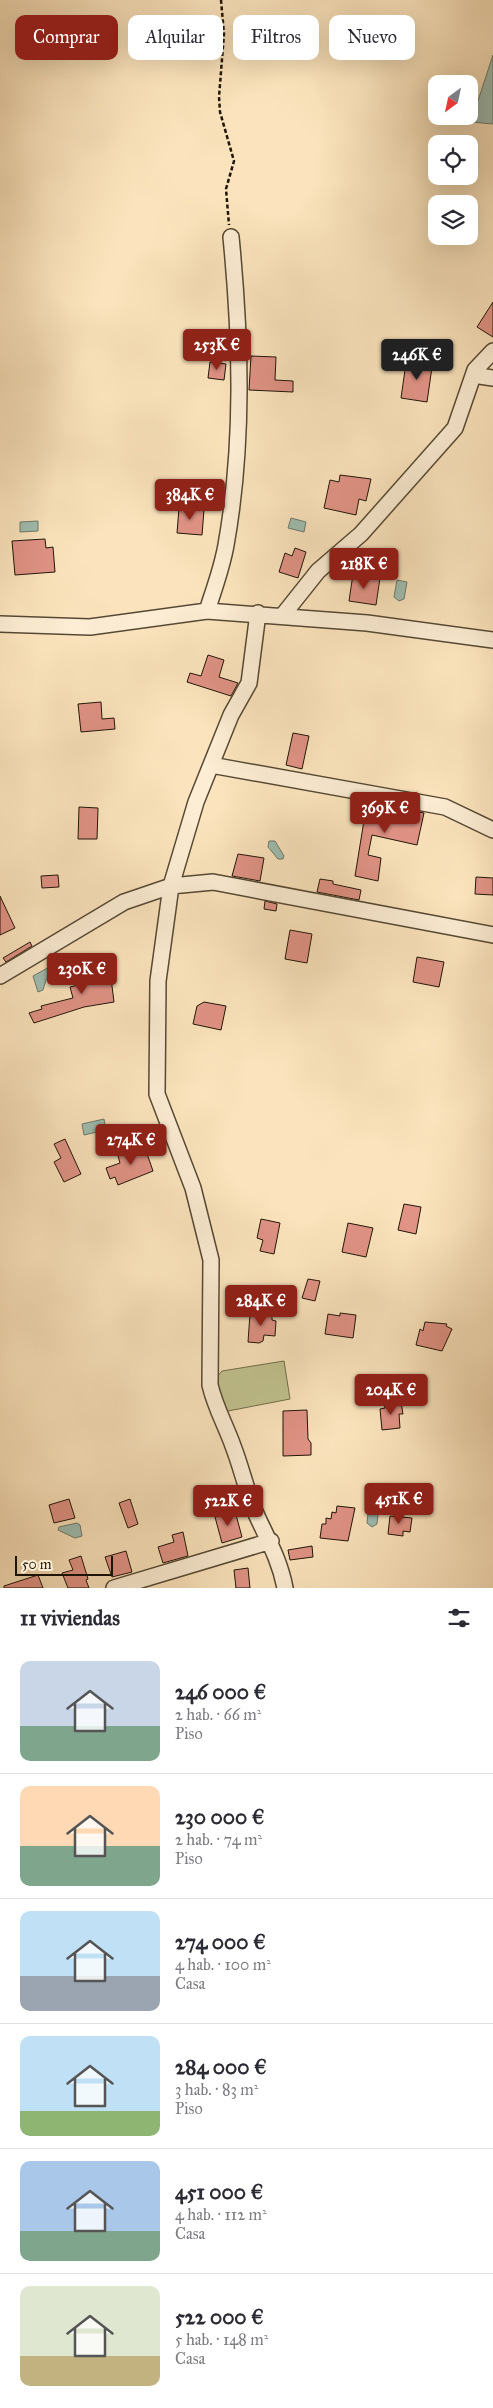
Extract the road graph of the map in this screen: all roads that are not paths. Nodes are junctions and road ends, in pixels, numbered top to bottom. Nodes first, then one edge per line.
1 (231, 238) road end
2 (493, 351) edge
3 (473, 375) junction
4 (493, 378) edge
5 (207, 611) junction
6 (258, 613) junction
7 (283, 615) junction
8 (0, 624) edge
9 (493, 640) edge
10 (211, 765) junction
11 (493, 830) edge
12 (171, 886) junction
13 (493, 935) edge
14 (0, 976) edge
15 (271, 1541) junction
16 (114, 1588) edge
17 (285, 1588) edge

1 - 5 street
2 - 3 street
3 - 4 street
3 - 7 street
5 - 6 street
5 - 8 street
6 - 7 street
6 - 10 street
7 - 9 street
10 - 11 street
10 - 12 street
12 - 13 street
12 - 14 street
12 - 15 street
15 - 16 street
15 - 17 street

